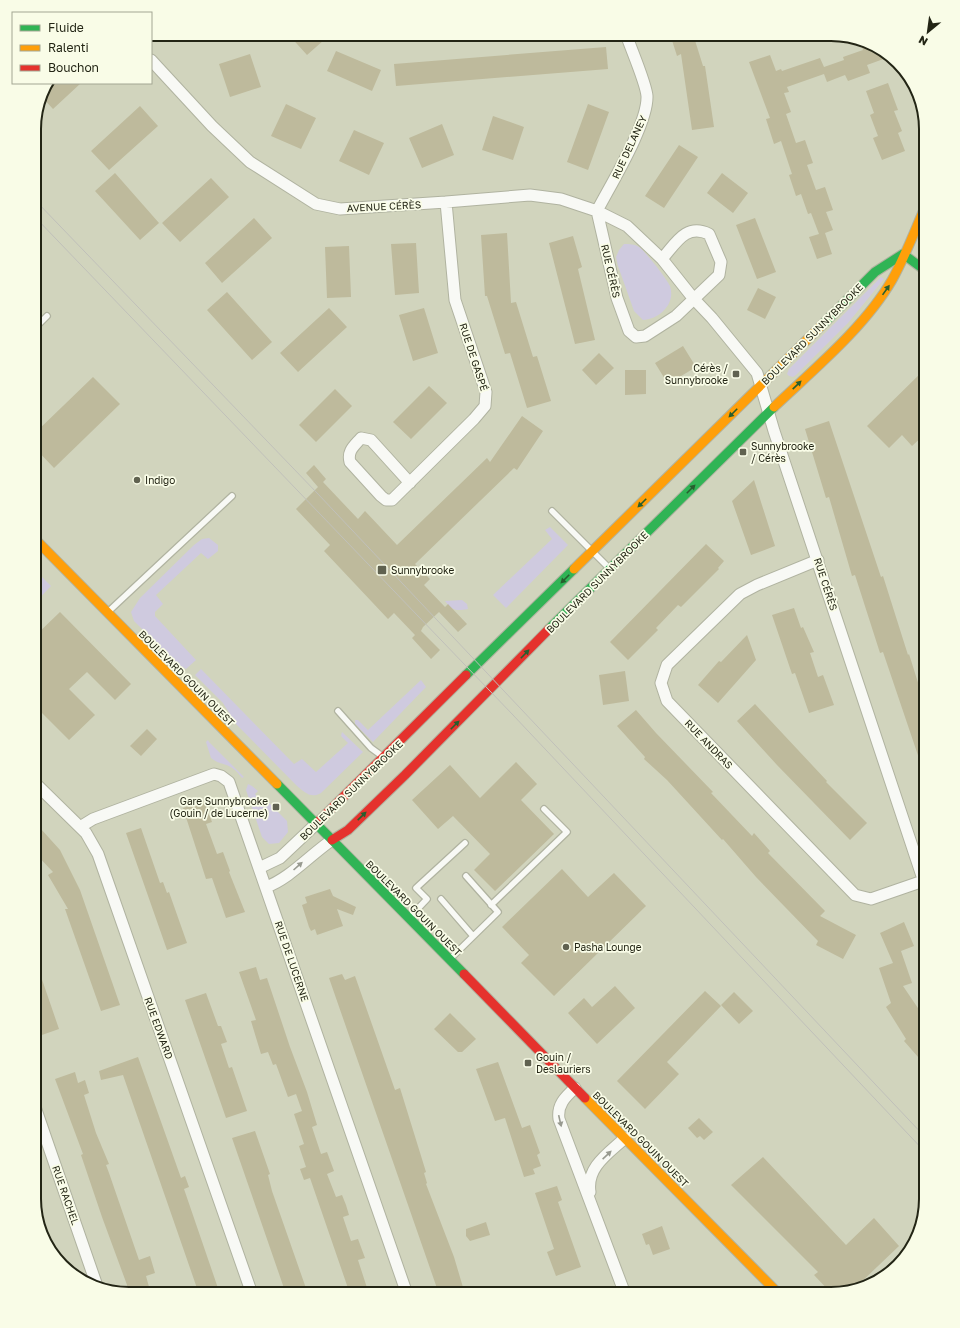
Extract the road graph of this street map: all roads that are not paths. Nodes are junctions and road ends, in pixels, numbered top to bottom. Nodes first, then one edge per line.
1 (628, 41) edge
2 (152, 61) edge
3 (446, 202) junction
4 (597, 211) junction
5 (919, 220) edge
6 (903, 254) junction
7 (662, 259) junction
8 (919, 265) edge
9 (693, 298) junction
10 (47, 316) dead end
11 (41, 322) edge
12 (761, 385) junction
13 (769, 412) junction
14 (410, 483) junction
15 (232, 496) dead end
16 (552, 511) dead end
17 (41, 545) edge
18 (593, 552) junction
19 (818, 560) junction
20 (610, 568) junction
21 (107, 612) junction
22 (338, 711) dead end
23 (384, 758) junction
24 (41, 789) edge
25 (544, 809) dead end
26 (316, 824) junction
27 (80, 827) junction
28 (332, 840) junction
29 (465, 843) dead end
30 (919, 865) edge
31 (259, 868) junction
32 (466, 876) dead end
33 (919, 885) edge
34 (266, 887) junction
35 (441, 899) dead end
36 (491, 905) junction
37 (409, 918) junction
38 (474, 936) junction
39 (450, 959) junction
40 (575, 1088) junction
41 (41, 1124) edge
42 (625, 1138) junction
43 (594, 1208) junction
44 (95, 1280) edge
45 (250, 1287) edge
46 (405, 1287) edge
47 (622, 1287) edge
48 (772, 1287) edge

1 - 4 street, RUE DELANEY
2 - 3 street, AVENUE CÉRÈS
3 - 4 street, AVENUE CÉRÈS
3 - 14 street, RUE DE GASPÉ
4 - 7 street, RUE CÉRÈS
4 - 9 street, RUE CÉRÈS
5 - 6 street, BOULEVARD SUNNYBROOKE
6 - 8 street
6 - 12 street, BOULEVARD SUNNYBROOKE
13 -> 6 street, BOULEVARD SUNNYBROOKE
7 - 9 street, RUE CÉRÈS
7 - 9 street, RUE CÉRÈS
9 - 12 street, RUE CÉRÈS
10 - 11 lane
12 - 13 street, RUE CÉRÈS
12 -> 18 street, BOULEVARD SUNNYBROOKE
13 - 19 street, RUE CÉRÈS
20 -> 13 street, BOULEVARD SUNNYBROOKE
14 - 14 street, RUE DE GASPÉ
15 - 21 lane
16 - 18 lane
17 - 21 street, BOULEVARD GOUIN OUEST
18 - 20 lane
18 -> 23 street, BOULEVARD SUNNYBROOKE
19 - 30 street, RUE CÉRÈS
19 - 33 street, RUE ANDRAS
28 -> 20 street, BOULEVARD SUNNYBROOKE
21 - 26 street, BOULEVARD GOUIN OUEST
22 - 23 lane
23 - 26 street, BOULEVARD SUNNYBROOKE
24 - 27 street, RUE EDWARD
25 - 36 lane
26 - 28 street, BOULEVARD GOUIN OUEST
26 - 31 street, BOULEVARD SUNNYBROOKE
27 - 31 street, RUE DE LUCERNE
27 - 45 street, RUE EDWARD
34 -> 28 street, BOULEVARD SUNNYBROOKE
28 - 37 street, BOULEVARD GOUIN OUEST
29 - 37 lane
31 - 34 street, RUE DE LUCERNE
32 - 36 lane
34 - 46 street, RUE DE LUCERNE
35 - 38 lane
36 - 38 lane
37 - 39 street, BOULEVARD GOUIN OUEST
38 - 39 lane
39 - 40 street, BOULEVARD GOUIN OUEST
40 - 42 street, BOULEVARD GOUIN OUEST
40 -> 43 street
41 - 44 street, RUE RACHEL
43 -> 42 street
42 - 48 street, BOULEVARD GOUIN OUEST
43 - 47 street

